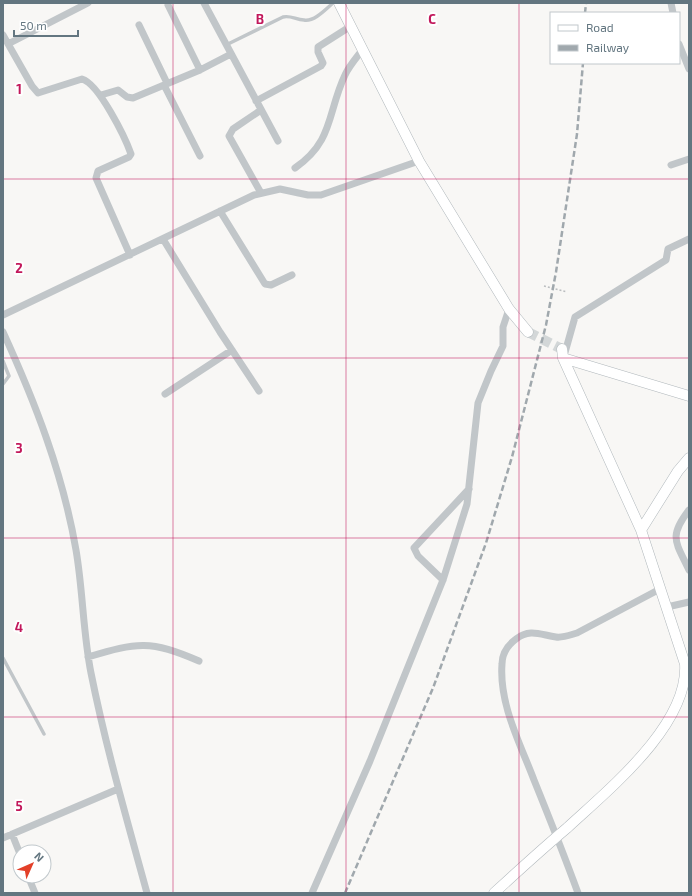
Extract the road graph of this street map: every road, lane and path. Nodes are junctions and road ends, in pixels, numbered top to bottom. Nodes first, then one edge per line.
1 (88, 3) edge
2 (204, 3) edge
3 (333, 3) edge
4 (339, 3) edge
5 (168, 5) dead end
6 (138, 25) dead end
7 (351, 26) junction
8 (3, 35) edge
9 (8, 44) junction
10 (226, 45) junction
11 (680, 46) edge
12 (363, 50) junction
13 (231, 54) junction
14 (689, 69) edge
15 (200, 70) junction
16 (165, 84) junction
17 (101, 95) junction
18 (256, 101) junction
19 (261, 110) junction
20 (278, 141) dead end
21 (200, 156) dead end
22 (689, 159) edge
23 (419, 161) junction
24 (671, 165) dead end
25 (295, 168) dead end
26 (261, 193) junction
27 (220, 211) junction
28 (163, 239) junction
29 (689, 239) edge
30 (130, 255) junction
31 (292, 275) dead end
32 (544, 286) dead end
33 (567, 292) dead end
34 (509, 309) junction
35 (3, 315) edge
36 (528, 332) tunnel mouth
37 (3, 335) edge
38 (232, 350) junction
39 (563, 354) junction
40 (3, 361) edge
41 (3, 384) edge
42 (259, 391) dead end
43 (165, 394) dead end
44 (689, 396) edge
45 (689, 458) edge
46 (469, 489) junction
47 (689, 510) edge
48 (641, 530) junction
49 (689, 570) edge
50 (442, 580) junction
51 (660, 589) junction
52 (689, 602) edge
53 (666, 607) junction
54 (88, 657) junction
55 (3, 658) edge
56 (199, 661) dead end
57 (44, 734) dead end
58 (118, 789) junction
59 (12, 834) junction
60 (557, 836) junction
61 (3, 838) edge
62 (16, 844) edge
63 (147, 893) edge
64 (312, 893) edge
65 (494, 893) edge
66 (578, 893) edge

1 - 9 street
2 - 10 street
3 - 10 lane
4 - 7 main road
5 - 15 street
6 - 16 street
7 - 12 main road
7 - 18 street
8 - 9 street
9 - 17 street
10 - 13 street
11 - 14 street
12 - 23 main road
12 - 25 street
13 - 15 street
13 - 18 street
15 - 16 street
16 - 17 street
16 - 21 street
17 - 30 street
18 - 19 street
19 - 20 street
19 - 26 street
22 - 24 street
23 - 26 street
23 - 34 main road
26 - 27 street
27 - 28 street
27 - 31 street
28 - 30 street
28 - 38 street
29 - 39 street
30 - 35 street
32 - 33 path
34 - 36 main road
34 - 46 street
37 - 54 street
38 - 42 street
38 - 43 street
39 - 44 main road
39 - 48 main road
40 - 41 lane
45 - 48 main road
46 - 50 street
46 - 50 street
47 - 49 street
48 - 51 main road
50 - 64 street
51 - 53 main road
51 - 60 street
52 - 53 street
53 - 60 main road
54 - 56 street
54 - 58 street
55 - 57 lane
58 - 59 street
58 - 63 street
59 - 61 street
59 - 62 street
60 - 65 main road
60 - 66 street

